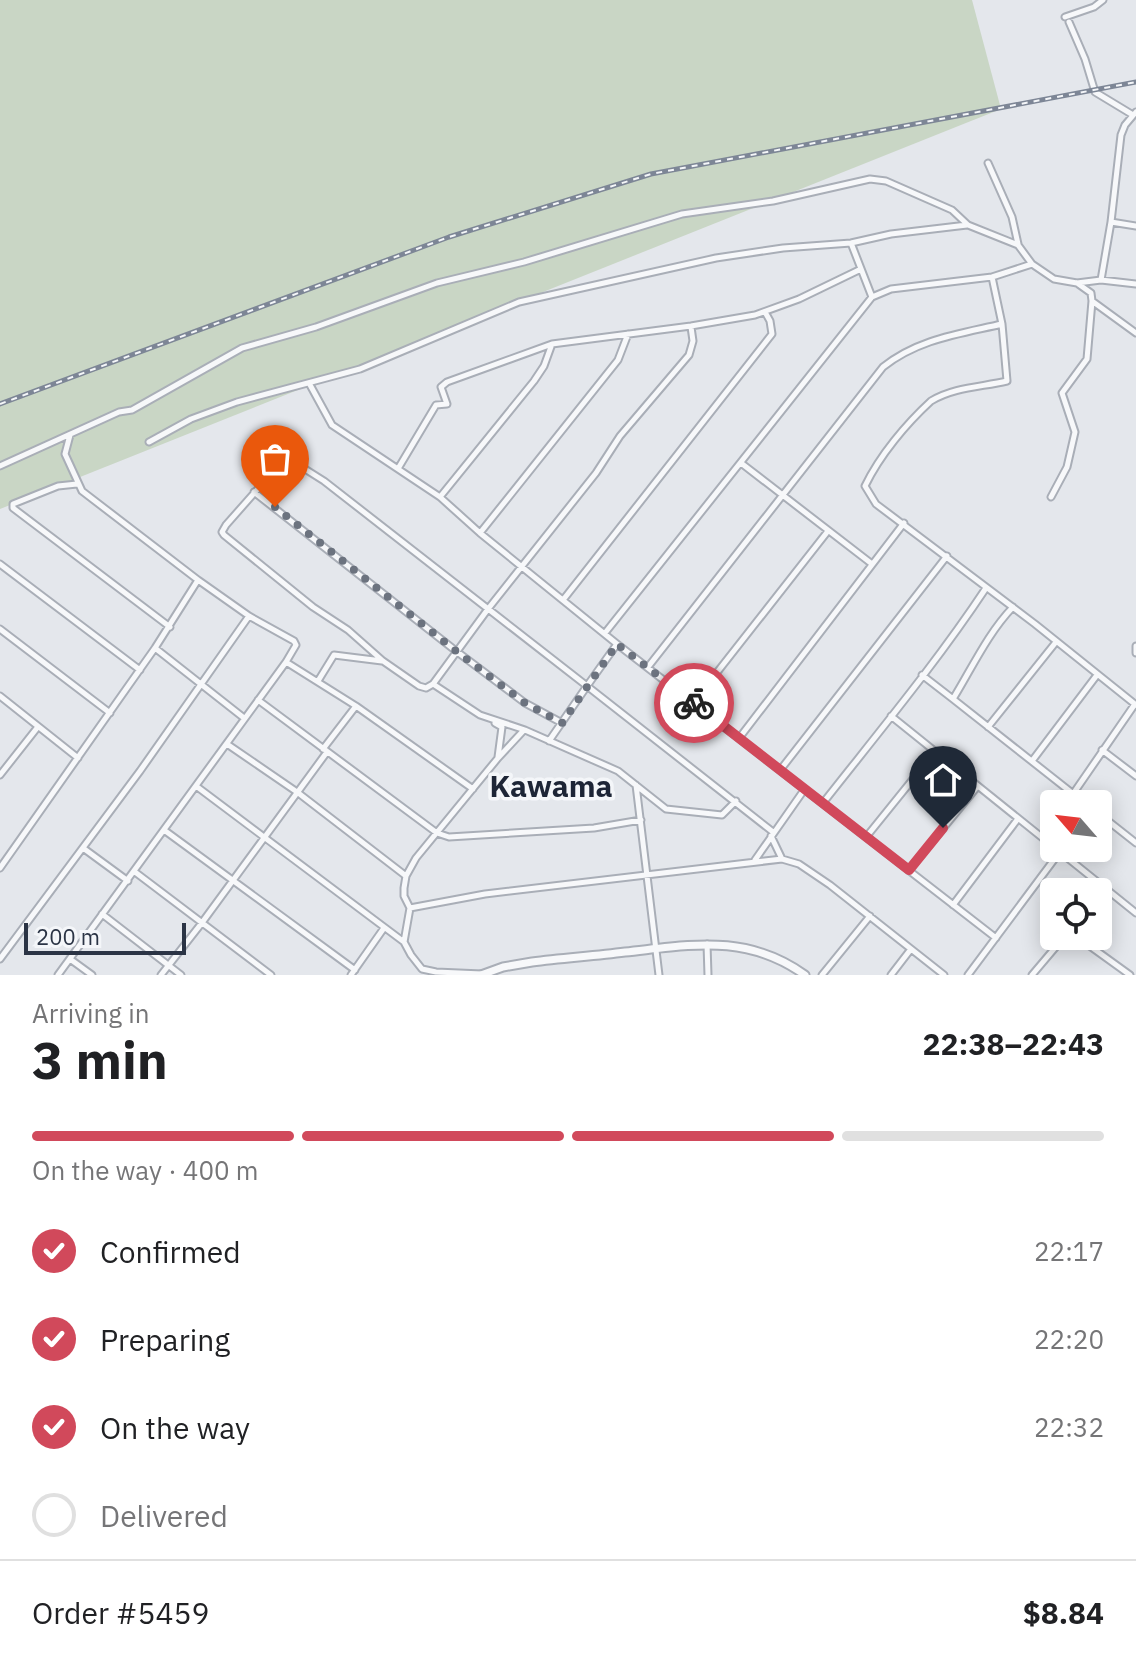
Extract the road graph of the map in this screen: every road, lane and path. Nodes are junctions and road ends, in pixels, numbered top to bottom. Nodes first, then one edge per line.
1 (1103, 0) edge
2 (1134, 113) edge
3 (988, 163) dead end
4 (1111, 222) junction
5 (968, 225) junction
6 (1136, 226) edge
7 (851, 243) junction
8 (1018, 245) junction
9 (1032, 264) junction
10 (861, 269) junction
11 (992, 277) junction
12 (1101, 280) junction
13 (1077, 283) junction
14 (1136, 284) edge
15 (872, 297) junction
16 (1092, 301) junction
17 (765, 312) junction
18 (1002, 324) junction
19 (691, 326) junction
20 (1136, 333) edge
21 (628, 334) junction
22 (552, 344) junction
23 (309, 383) junction
24 (70, 435) junction
25 (149, 442) dead end
26 (741, 463) junction
27 (0, 466) edge
28 (399, 467) junction
29 (77, 484) junction
30 (254, 492) junction
31 (781, 496) junction
32 (440, 497) junction
33 (1051, 497) dead end
34 (904, 523) junction
35 (828, 531) junction
36 (480, 533) junction
37 (947, 556) junction
38 (0, 564) edge
39 (872, 564) junction
40 (522, 568) junction
41 (198, 580) junction
42 (986, 588) junction
43 (563, 600) junction
44 (1013, 607) junction
45 (488, 609) junction
46 (249, 616) junction
47 (170, 627) junction
48 (0, 629) edge
49 (605, 633) junction
50 (1056, 642) junction
51 (617, 644) junction
52 (1136, 646) edge
53 (155, 648) junction
54 (456, 651) junction
55 (1136, 653) edge
56 (383, 661) junction
57 (286, 662) junction
58 (648, 667) junction
59 (140, 670) junction
60 (921, 675) junction
61 (1097, 675) junction
62 (318, 681) junction
63 (433, 684) junction
64 (201, 686) junction
65 (587, 686) junction
66 (0, 696) edge
67 (953, 699) junction
68 (258, 700) junction
69 (693, 703) junction
70 (1135, 705) edge
71 (356, 706) junction
72 (110, 713) junction
73 (480, 715) junction
74 (891, 716) junction
75 (244, 718) junction
76 (562, 723) junction
77 (988, 727) junction
78 (37, 728) junction
79 (525, 730) junction
80 (740, 737) junction
81 (549, 741) junction
82 (227, 744) junction
83 (1101, 750) junction
84 (325, 751) junction
85 (934, 753) junction
86 (78, 758) junction
87 (498, 758) junction
88 (1032, 761) junction
89 (781, 769) junction
90 (0, 775) edge
91 (1136, 776) edge
92 (636, 783) junction
93 (196, 786) junction
94 (977, 787) junction
95 (473, 789) junction
96 (804, 790) junction
97 (1068, 790) edge
98 (1076, 790) edge
99 (297, 792) junction
100 (650, 795) junction
101 (639, 800) junction
102 (736, 801) junction
103 (823, 803) junction
104 (641, 820) junction
105 (1018, 820) junction
106 (1112, 824) edge
107 (164, 830) junction
108 (437, 833) junction
109 (772, 834) junction
110 (867, 836) junction
111 (265, 837) junction
112 (1040, 838) edge
113 (1136, 843) edge
114 (83, 848) junction
115 (782, 859) junction
116 (754, 861) junction
117 (1052, 862) edge
118 (1071, 862) edge
119 (0, 868) edge
120 (909, 870) junction
121 (135, 872) junction
122 (647, 875) junction
123 (406, 876) junction
124 (233, 879) junction
125 (128, 881) junction
126 (953, 905) junction
127 (410, 908) junction
128 (1136, 913) edge
129 (102, 914) junction
130 (870, 916) junction
131 (201, 924) junction
132 (384, 928) junction
133 (996, 938) junction
134 (404, 942) junction
135 (707, 943) junction
136 (655, 949) junction
137 (911, 949) junction
138 (1054, 950) edge
139 (1095, 950) edge
140 (70, 958) junction
141 (0, 959) edge
142 (168, 965) junction
143 (353, 972) edge
144 (482, 974) edge
145 (1036, 974) edge
146 (58, 975) edge
147 (92, 975) edge
148 (161, 975) edge
149 (181, 975) edge
150 (271, 975) edge
151 (659, 975) edge
152 (708, 975) edge
153 (805, 975) edge
154 (822, 975) edge
155 (891, 975) edge
156 (944, 975) edge
157 (968, 975) edge
158 (1130, 975) edge

1 - 2 street
2 - 4 street
3 - 8 street
4 - 6 street
4 - 12 street
5 - 7 street
5 - 8 street
5 - 24 street
7 - 10 street
7 - 23 street
8 - 9 street
9 - 11 street
9 - 13 street
10 - 15 street
10 - 17 street
11 - 15 street
11 - 18 street
12 - 13 street
12 - 14 street
13 - 16 street
15 - 26 street
16 - 20 street
16 - 33 street
17 - 19 street
17 - 43 street
18 - 31 street
18 - 34 street
19 - 21 street
19 - 40 street
21 - 22 street
21 - 36 street
22 - 28 street
22 - 32 street
23 - 25 street
23 - 28 street
24 - 27 street
24 - 29 street
26 - 31 street
26 - 49 street
28 - 32 street
29 - 41 street
29 - 47 street
30 - 45 street
30 - 54 street
30 - 56 street
31 - 35 street
31 - 58 street
32 - 36 street
34 - 37 street
34 - 39 street
35 - 39 street
35 - 69 street
36 - 40 street
37 - 42 street
37 - 89 street
38 - 59 street
39 - 80 street
40 - 43 street
40 - 45 street
41 - 46 street
41 - 47 street
42 - 44 street
42 - 60 street
43 - 49 street
44 - 50 street
44 - 67 street
45 - 54 street
45 - 65 street
46 - 57 street
46 - 64 street
47 - 53 street
48 - 72 street
49 - 51 street
50 - 61 street
50 - 77 street
51 - 58 street
51 - 65 street
52 - 55 street
53 - 59 street
53 - 64 street
54 - 63 street
54 - 76 street
56 - 62 street
56 - 63 street
57 - 62 street
57 - 68 street
58 - 69 street
59 - 72 street
60 - 67 street
60 - 74 street
61 - 70 street
61 - 88 street
62 - 71 street
63 - 73 street
64 - 75 street
64 - 114 street
65 - 76 street
65 - 102 street
66 - 78 street
67 - 77 street
68 - 75 street
68 - 84 street
69 - 80 street
70 - 83 street
71 - 84 street
71 - 95 street
72 - 86 street
73 - 79 street
73 - 87 street
74 - 85 street
74 - 103 street
75 - 82 street
76 - 81 street
77 - 88 street
78 - 86 street
78 - 90 street
79 - 81 street
79 - 87 street
80 - 89 street
81 - 92 street
82 - 93 street
82 - 99 street
83 - 91 street
83 - 98 street
84 - 99 street
84 - 108 street
85 - 94 street
85 - 110 street
86 - 119 street
87 - 95 street
88 - 97 street
89 - 96 street
92 - 100 street
92 - 101 street
93 - 107 street
93 - 111 street
94 - 105 street
94 - 120 street
95 - 108 street
96 - 103 street
96 - 109 street
99 - 111 street
99 - 123 street
100 - 101 street
100 - 102 street
101 - 104 street
102 - 109 street
103 - 110 street
104 - 108 street
104 - 122 street
105 - 112 street
105 - 126 street
106 - 113 street
107 - 121 street
107 - 124 street
108 - 123 street
109 - 115 street
109 - 116 street
110 - 120 street
111 - 124 street
111 - 132 street
114 - 125 street
114 - 141 street
115 - 116 street
115 - 130 street
116 - 122 street
117 - 133 street
118 - 128 street
120 - 126 street
121 - 125 street
121 - 131 street
122 - 127 street
122 - 136 street
123 - 127 street
124 - 131 street
124 - 143 street
125 - 129 street
126 - 133 street
127 - 134 street
129 - 140 street
129 - 142 street
130 - 137 street
130 - 154 street
131 - 142 street
131 - 150 street
132 - 134 street
132 - 143 street
133 - 157 street
134 - 144 street
135 - 136 street
135 - 152 street
135 - 153 street
136 - 144 street
136 - 151 street
137 - 155 street
137 - 156 street
138 - 145 street
139 - 158 street
140 - 146 street
140 - 147 street
142 - 148 street
142 - 149 street

